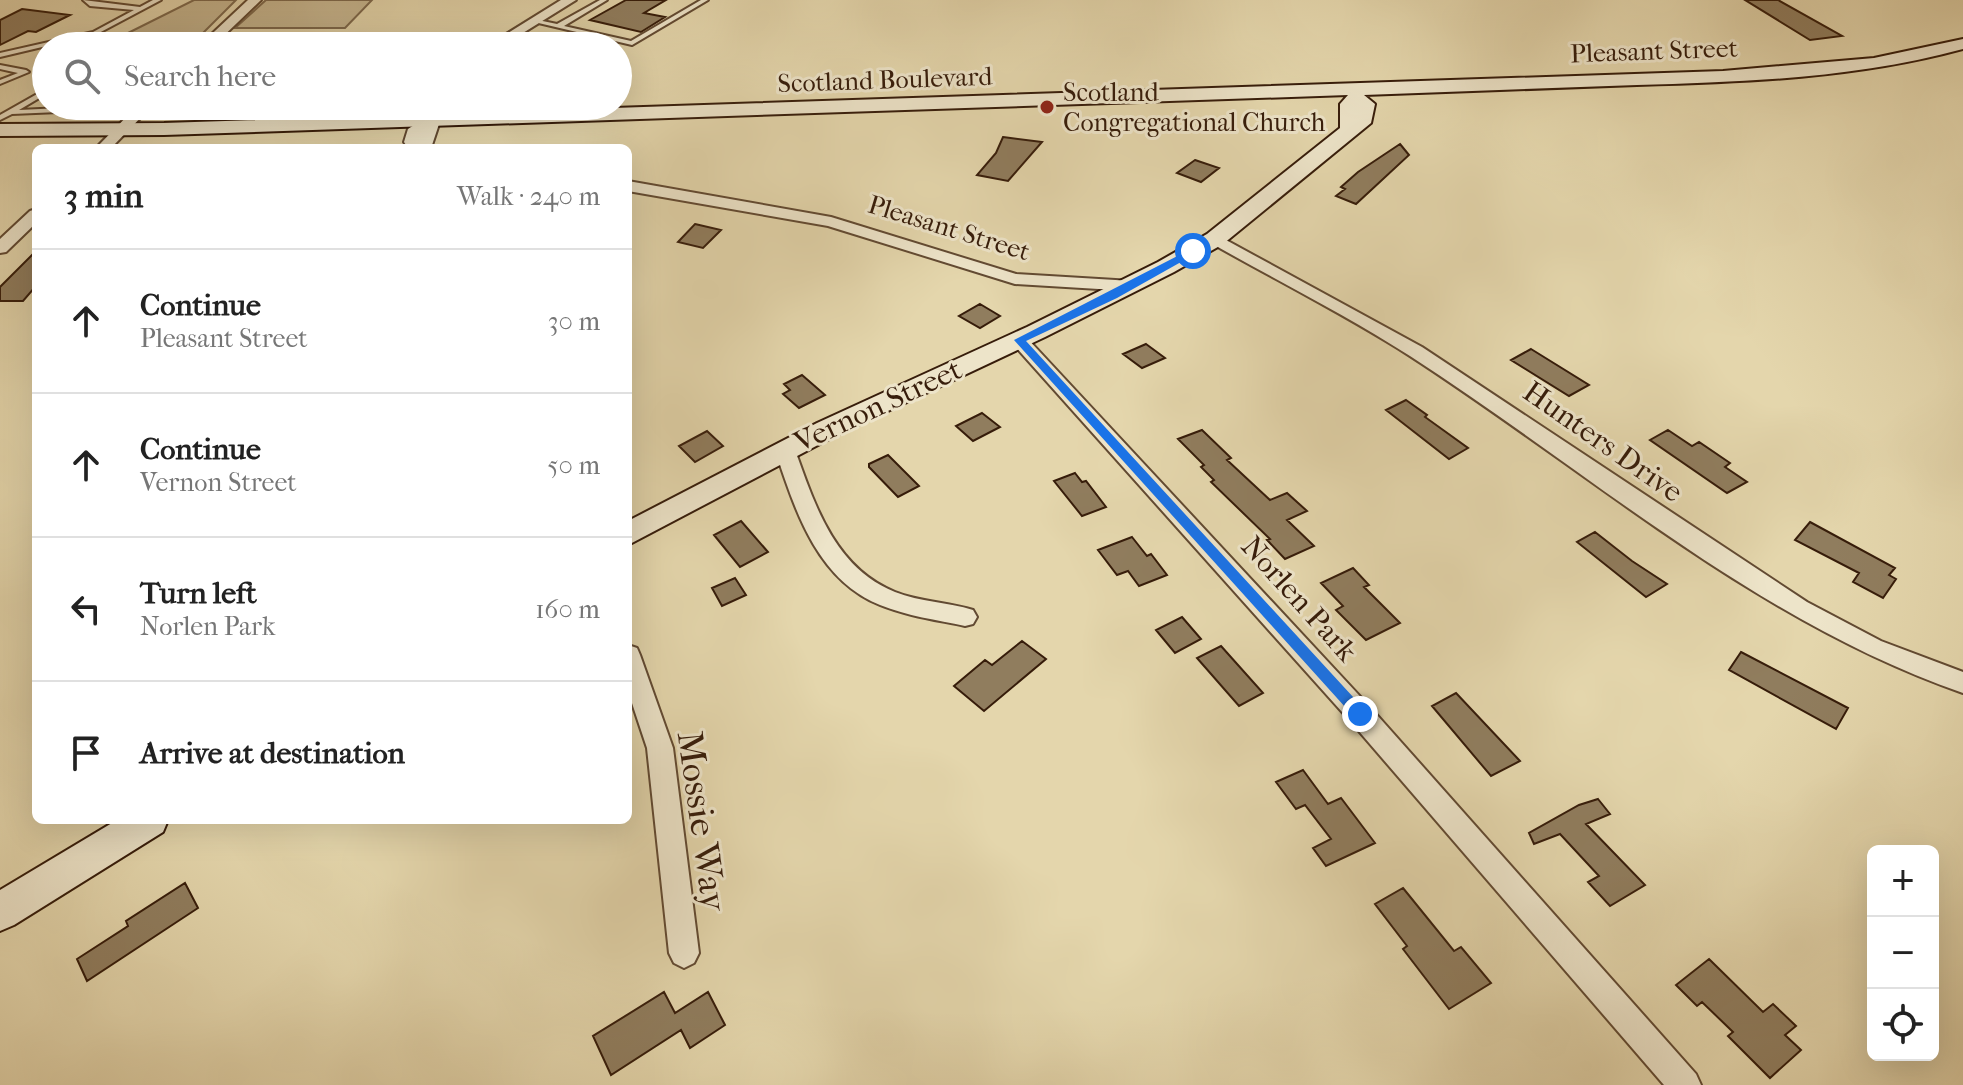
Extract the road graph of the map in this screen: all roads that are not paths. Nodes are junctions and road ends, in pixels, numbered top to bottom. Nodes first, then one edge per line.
1 (86, 0) edge
2 (126, 0) edge
3 (158, 0) edge
4 (255, 0) edge
5 (570, 0) edge
6 (604, 0) edge
7 (705, 0) edge
8 (114, 6) junction
9 (140, 9) junction
10 (533, 21) junction
11 (559, 26) junction
12 (97, 32) edge
13 (220, 32) edge
14 (515, 32) edge
15 (585, 32) edge
16 (632, 43) edge
17 (1963, 44) edge
18 (32, 48) edge
19 (0, 55) edge
20 (0, 67) edge
21 (0, 82) edge
22 (1355, 94) junction
23 (32, 100) edge
24 (632, 107) edge
25 (32, 111) edge
26 (14, 112) junction
27 (0, 118) edge
28 (132, 120) edge
29 (284, 120) edge
30 (335, 120) edge
31 (280, 125) junction
32 (0, 130) edge
33 (121, 130) junction
34 (107, 144) edge
35 (632, 187) edge
36 (32, 218) edge
37 (1215, 239) junction
38 (0, 248) edge
39 (1132, 286) junction
40 (1019, 340) junction
41 (785, 450) junction
42 (632, 532) edge
43 (965, 617) dead end
44 (632, 667) edge
45 (1963, 683) edge
46 (143, 824) edge
47 (0, 912) edge
48 (684, 953) dead end
49 (1685, 1085) edge

1 - 8 lane
2 - 8 lane
3 - 9 lane
4 - 13 street
5 - 10 street
6 - 11 lane
7 - 16 lane
8 - 9 lane
9 - 12 lane
10 - 11 lane
10 - 14 street
11 - 15 lane
17 - 22 main road, Pleasant Street
18 - 19 lane
20 - 21 lane
22 - 24 main road, Scotland Boulevard
22 - 37 main road
23 - 26 lane
25 - 26 lane
26 - 27 lane
28 - 33 street
29 - 31 lane
30 - 31 main road
31 - 33 main road
32 - 33 main road
33 - 34 street
35 - 39 street, Pleasant Street
36 - 38 street
37 - 39 main road
37 - 45 street, Hunters Drive
39 - 40 main road, Vernon Street
40 - 41 main road, Vernon Street
40 - 49 street, Norlen Park
41 - 42 main road, Vernon Street
41 - 43 street
44 - 48 street, Mossie Way
46 - 47 main road

